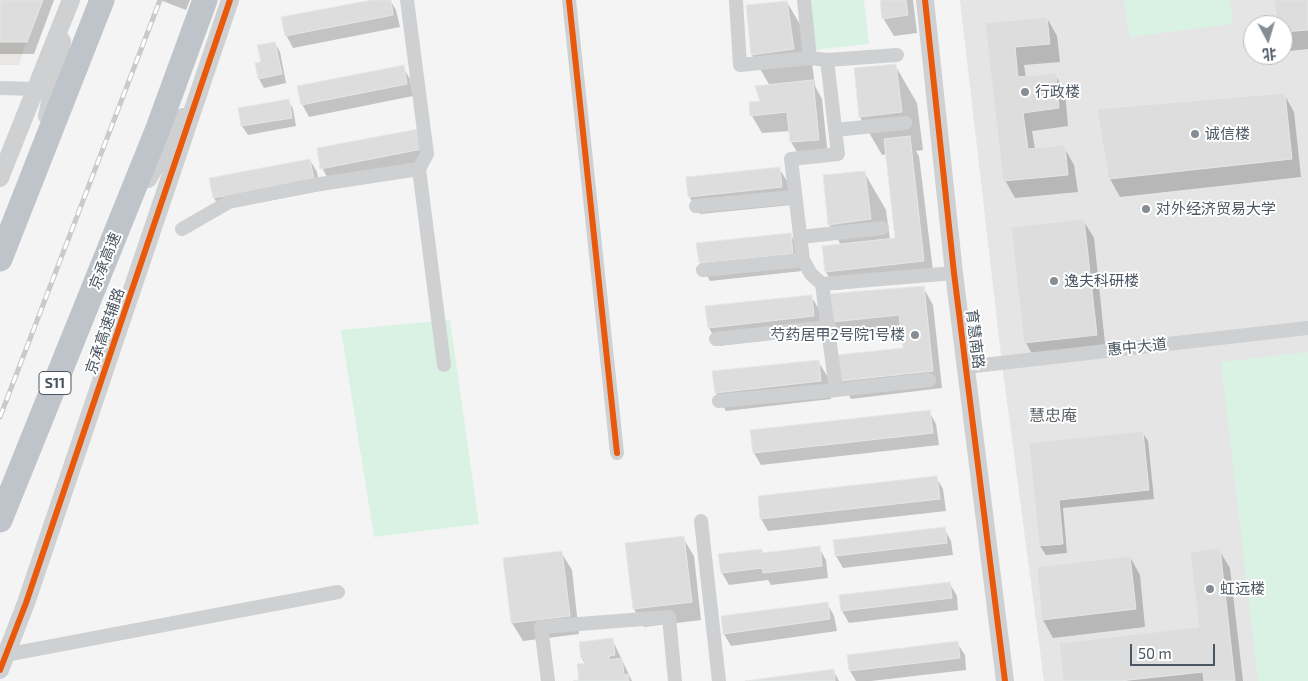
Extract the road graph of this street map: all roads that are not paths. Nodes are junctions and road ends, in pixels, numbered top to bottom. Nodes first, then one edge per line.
1 (102, 0) edge
2 (205, 0) edge
3 (230, 0) edge
4 (407, 0) edge
5 (569, 0) edge
6 (736, 0) edge
7 (804, 0) edge
8 (925, 0) edge
9 (70, 2) edge
10 (897, 55) dead end
11 (810, 58) junction
12 (827, 60) junction
13 (204, 77) junction
14 (0, 88) edge
15 (34, 89) junction
16 (905, 123) dead end
17 (835, 130) junction
18 (39, 158) junction
19 (419, 169) junction
20 (0, 178) edge
21 (795, 197) junction
22 (696, 206) dead end
23 (882, 228) dead end
24 (182, 229) dead end
25 (800, 237) junction
26 (111, 245) junction
27 (0, 259) edge
28 (803, 260) junction
29 (703, 270) dead end
30 (954, 273) junction
31 (822, 284) junction
32 (828, 327) junction
33 (1308, 328) edge
34 (716, 339) dead end
35 (444, 365) dead end
36 (966, 367) junction
37 (929, 380) dead end
38 (836, 390) junction
39 (719, 401) dead end
40 (617, 453) dead end
41 (0, 520) edge
42 (701, 522) dead end
43 (338, 592) dead end
44 (3, 662) edge
45 (548, 681) edge
46 (675, 681) edge
47 (719, 681) edge
48 (1005, 681) edge

1 - 18 highway
2 - 26 highway, 京承高速 / S11
3 - 13 street, 京承高速辅路
4 - 19 street
5 - 40 street
6 - 11 street
7 - 11 street
8 - 30 street, 育慧南路
9 - 15 street
9 - 18 street
10 - 12 street
11 - 12 street
12 - 17 street
13 - 26 street
13 - 44 street, 京承高速辅路
14 - 15 street
15 - 20 street
16 - 17 street
17 - 21 street
18 - 27 highway
19 - 24 street
19 - 35 street
21 - 22 street
21 - 25 street
23 - 25 street
25 - 28 street
26 - 41 highway, 京承高速 / S11
28 - 29 street
28 - 31 street
30 - 31 street
30 - 36 street, 育慧南路
31 - 32 street
32 - 34 street
32 - 38 street
33 - 36 street, 惠中大道
36 - 48 street, 育慧南路
37 - 38 street
38 - 39 street
42 - 47 street
43 - 44 street
45 - 46 street

